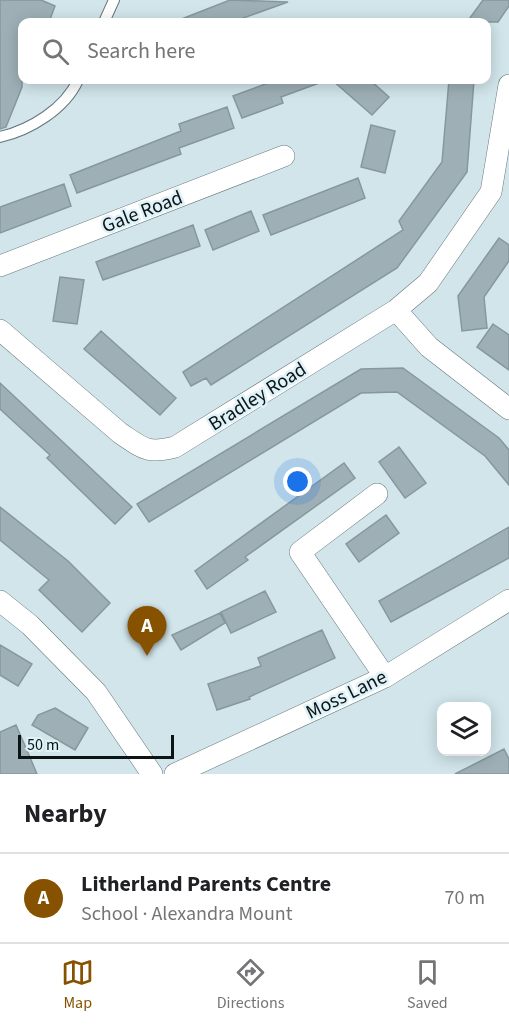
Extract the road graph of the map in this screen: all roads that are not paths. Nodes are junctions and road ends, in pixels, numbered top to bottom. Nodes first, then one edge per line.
1 (114, 0) edge
2 (106, 18) edge
3 (76, 84) edge
4 (508, 97) edge
5 (0, 137) edge
6 (284, 156) dead end
7 (500, 187) edge
8 (0, 266) edge
9 (396, 310) junction
10 (0, 330) edge
11 (509, 409) edge
12 (377, 494) dead end
13 (509, 600) edge
14 (0, 601) edge
15 (385, 677) junction
16 (152, 774) edge
17 (175, 774) edge

1 - 2 lane
3 - 5 lane
4 - 7 street
6 - 8 street, Gale Road
7 - 9 street, Bradley Road
9 - 10 street, Bradley Road
9 - 11 street
12 - 15 street
13 - 15 street, Moss Lane
14 - 16 street
15 - 17 street, Moss Lane

